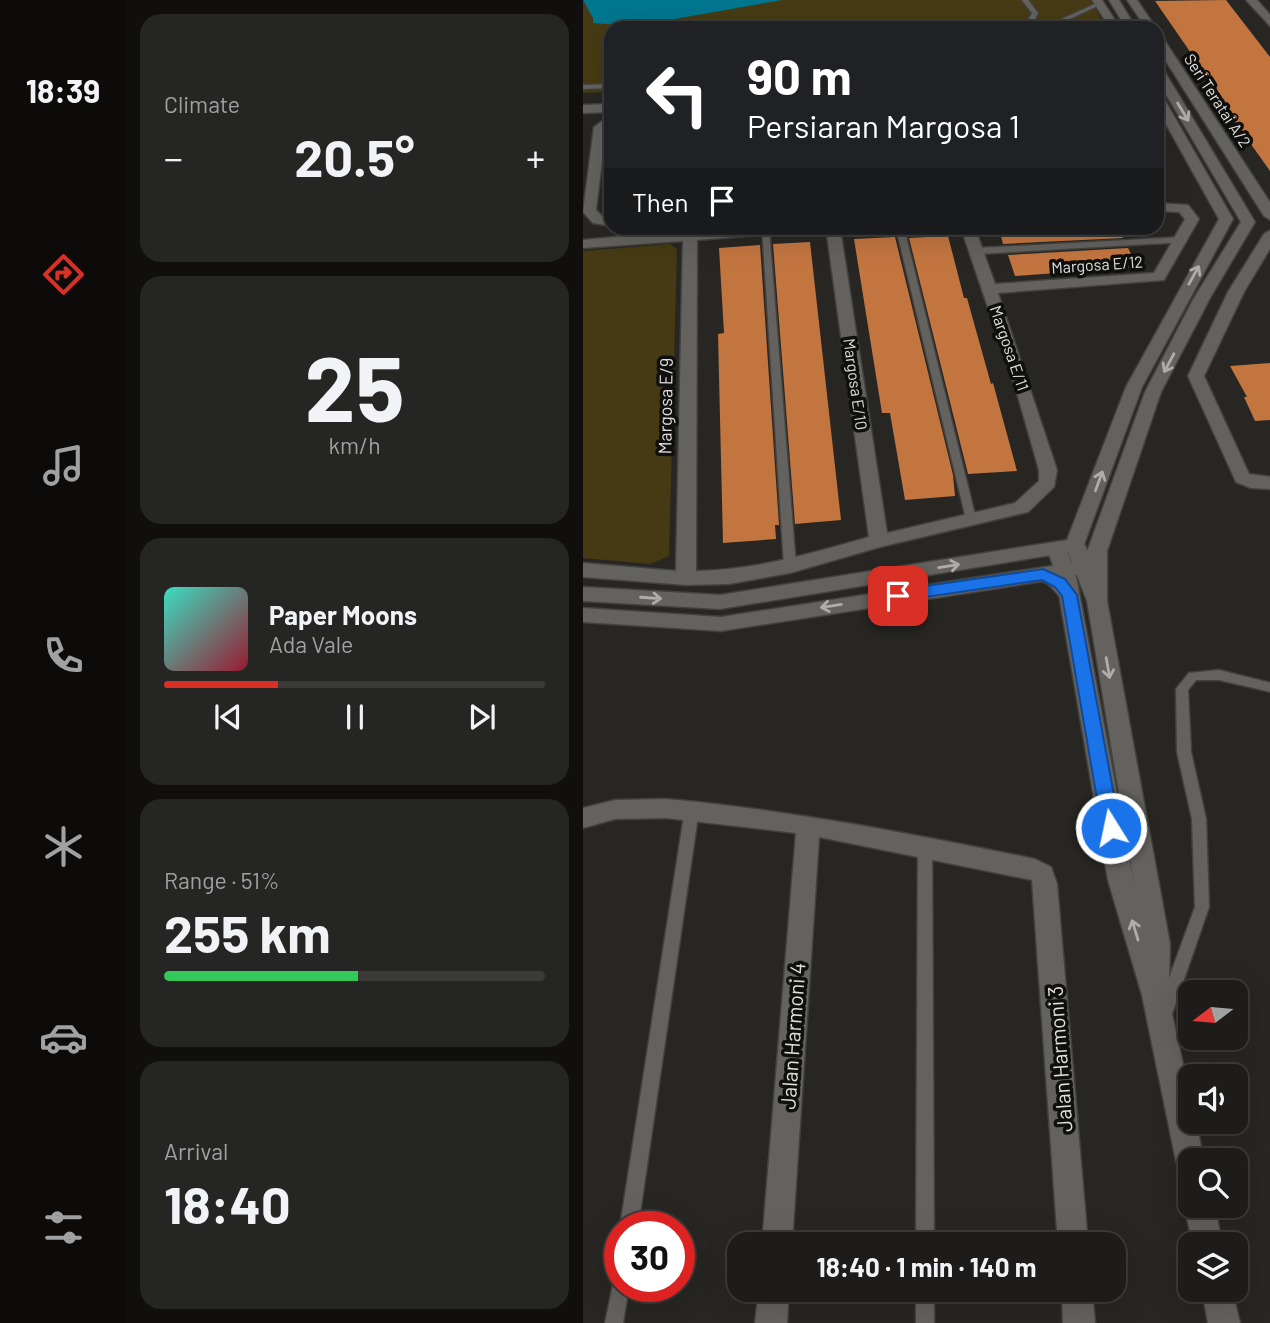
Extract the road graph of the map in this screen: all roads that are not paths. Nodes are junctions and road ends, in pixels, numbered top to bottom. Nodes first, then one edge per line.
1 (1025, 0) edge
2 (1114, 0) edge
3 (1133, 0) edge
4 (1251, 0) edge
5 (1098, 2) edge
6 (1031, 21) edge
7 (1060, 21) edge
8 (1110, 21) edge
9 (1127, 21) edge
10 (1146, 21) edge
11 (1270, 24) edge
12 (1164, 49) edge
13 (1164, 83) edge
14 (604, 86) edge
15 (583, 87) edge
16 (604, 99) edge
17 (583, 100) edge
18 (604, 108) edge
19 (583, 109) edge
20 (1164, 109) edge
21 (604, 128) edge
22 (1191, 155) junction
23 (1209, 155) junction
24 (1239, 205) junction
25 (1164, 206) edge
26 (1219, 206) junction
27 (1270, 216) edge
28 (604, 221) edge
29 (1270, 234) edge
30 (679, 235) edge
31 (690, 235) edge
32 (766, 235) edge
33 (834, 235) edge
34 (902, 235) edge
35 (971, 235) edge
36 (1182, 240) junction
37 (583, 244) edge
38 (977, 251) junction
39 (989, 289) junction
40 (1270, 483) edge
41 (971, 520) junction
42 (879, 541) junction
43 (1066, 547) junction
44 (1097, 551) junction
45 (790, 566) junction
46 (1074, 569) junction
47 (583, 570) edge
48 (605, 572) junction
49 (1043, 574) junction
50 (686, 578) junction
51 (589, 595) edge
52 (1069, 595) junction
53 (1097, 601) junction
54 (584, 615) edge
55 (1270, 688) edge
56 (692, 809) junction
57 (584, 817) edge
58 (808, 827) junction
59 (925, 847) junction
60 (1158, 1008) junction
61 (1187, 1148) edge
62 (631, 1211) edge
63 (778, 1232) edge
64 (925, 1232) edge
65 (1072, 1232) edge
66 (618, 1302) edge
67 (773, 1302) edge
68 (925, 1302) edge
69 (1078, 1302) edge
70 (1220, 1302) edge
71 (615, 1323) edge
72 (771, 1323) edge
73 (925, 1323) edge
74 (1079, 1323) edge
75 (1224, 1323) edge

1 - 6 lane
2 - 9 street
3 - 10 street
4 - 11 street
5 - 7 lane
5 - 8 street
12 - 27 street, Seri Teratai A/2
13 -> 23 street
14 - 15 lane
16 - 17 street
18 - 19 street
20 - 22 street
21 - 28 street
22 - 23 street
22 - 26 street
23 - 24 street
24 - 26 street
24 -> 44 street
25 - 36 street, Margosa E/12
43 -> 26 street
29 - 40 street
30 - 37 street
31 - 50 street, Margosa E/9
32 - 45 lane
33 - 42 street, Margosa E/10
34 - 41 lane
35 - 38 street, Margosa E/11
36 - 38 lane
36 - 39 street, Margosa E/12
38 - 39 street, Margosa E/11
39 - 41 street, Margosa E/11
41 - 42 street
42 - 45 street
43 - 46 street
51 -> 43 street
44 - 46 street
44 - 53 street
45 - 50 street
46 - 49 street
46 - 52 street
46 - 53 street
47 - 48 street
48 - 50 street
48 - 51 street
49 - 52 street
49 -> 54 street
51 - 54 street
60 -> 52 street
53 -> 60 street
55 - 60 lane
56 - 57 street
56 - 58 street
56 - 62 lane
58 - 59 street
58 - 63 street, Jalan Harmoni 4
59 - 64 lane
59 - 65 street, Jalan Harmoni 3
60 - 61 street
66 - 71 lane
67 - 72 street
68 - 73 lane
69 - 74 street
70 - 75 street

